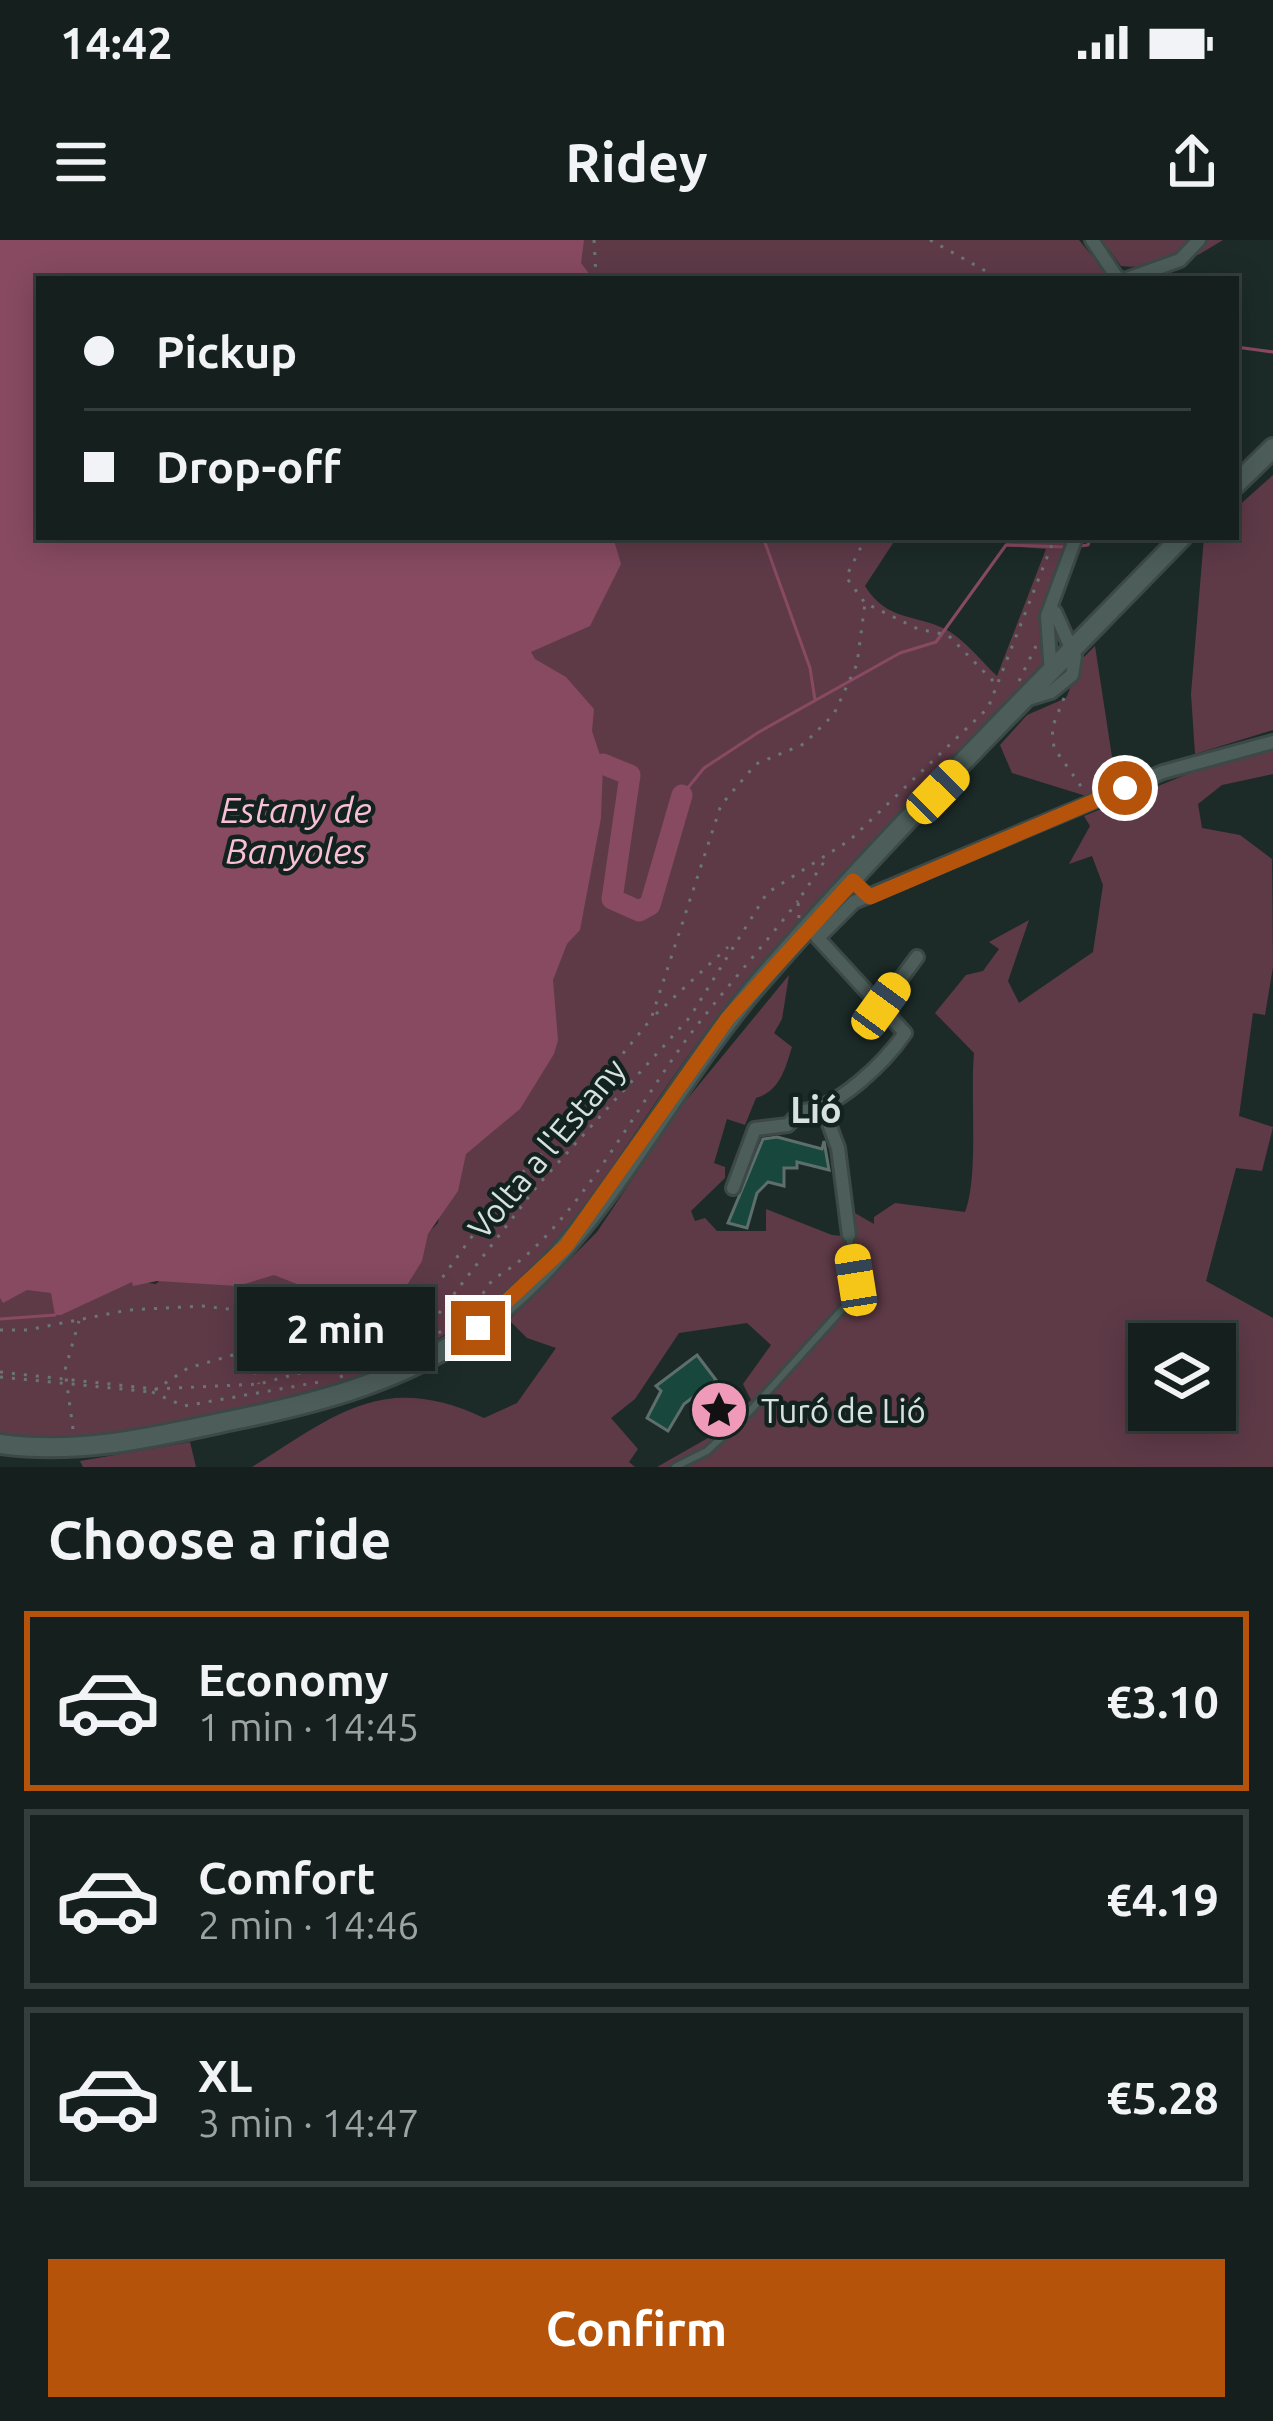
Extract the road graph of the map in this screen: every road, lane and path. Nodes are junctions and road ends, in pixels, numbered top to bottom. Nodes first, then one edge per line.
1 (594, 240) edge
2 (930, 240) edge
3 (1092, 240) edge
4 (1199, 240) edge
5 (596, 275) dead end
6 (995, 276) edge
7 (1121, 276) edge
8 (1132, 276) edge
9 (1273, 448) edge
10 (1239, 481) edge
11 (864, 540) edge
12 (1054, 540) edge
13 (1075, 540) edge
14 (1179, 540) edge
15 (1053, 599) junction
16 (865, 603) junction
17 (1047, 616) junction
18 (1060, 629) junction
19 (1092, 631) junction
20 (1052, 643) junction
21 (1072, 652) junction
22 (1058, 679) junction
23 (1001, 689) junction
24 (1019, 694) junction
25 (1273, 742) edge
26 (1088, 803) junction
27 (826, 857) junction
28 (853, 881) junction
29 (870, 897) junction
30 (846, 900) junction
31 (798, 901) junction
32 (785, 921) junction
33 (813, 934) junction
34 (730, 946) junction
35 (916, 957) dead end
36 (881, 1006) junction
37 (651, 1018) junction
38 (823, 1108) junction
39 (734, 1188) dead end
40 (849, 1235) joint
41 (254, 1312) junction
42 (80, 1320) junction
43 (0, 1330) edge
44 (246, 1347) junction
45 (0, 1375) edge
46 (67, 1383) junction
47 (259, 1384) junction
48 (153, 1390) junction
49 (0, 1444) edge
50 (72, 1448) junction
51 (675, 1467) edge

1 - 5 path
2 - 6 path
3 - 7 street
4 - 8 street
9 - 10 main road
11 - 16 path, Volta a l'Estany
12 - 23 path, Volta a l'Estany
13 - 15 street
14 - 19 main road
15 - 17 street
15 - 18 street
16 - 23 path
16 - 37 path, Volta a l'Estany
17 - 20 street
17 - 24 path
18 - 19 street
18 - 21 street
19 - 21 main road
20 - 21 street
20 - 22 street
21 - 22 main road
22 - 24 main road
22 - 26 path
23 - 27 path, Volta a l'Estany
24 - 28 main road
25 - 26 street
26 - 29 street
27 - 31 path
27 - 34 path, Volta a l'Estany
28 - 29 street
28 - 30 main road
29 - 30 street
30 - 33 main road
31 - 32 path
31 - 32 path
32 - 48 path
33 - 36 street
33 - 50 main road
34 - 37 path
34 - 47 path, Volta a l'Estany
35 - 36 street
36 - 38 street
37 - 41 path, Volta a l'Estany
38 - 39 street
38 - 40 street
40 - 51 lane
41 - 42 path, Volta a l'Estany
41 - 44 path
42 - 43 path, Volta a l'Estany
42 - 46 path
44 - 47 path
44 - 48 path
45 - 46 path
46 - 48 path
46 - 50 path
47 - 48 path, Volta a l'Estany
49 - 50 main road

